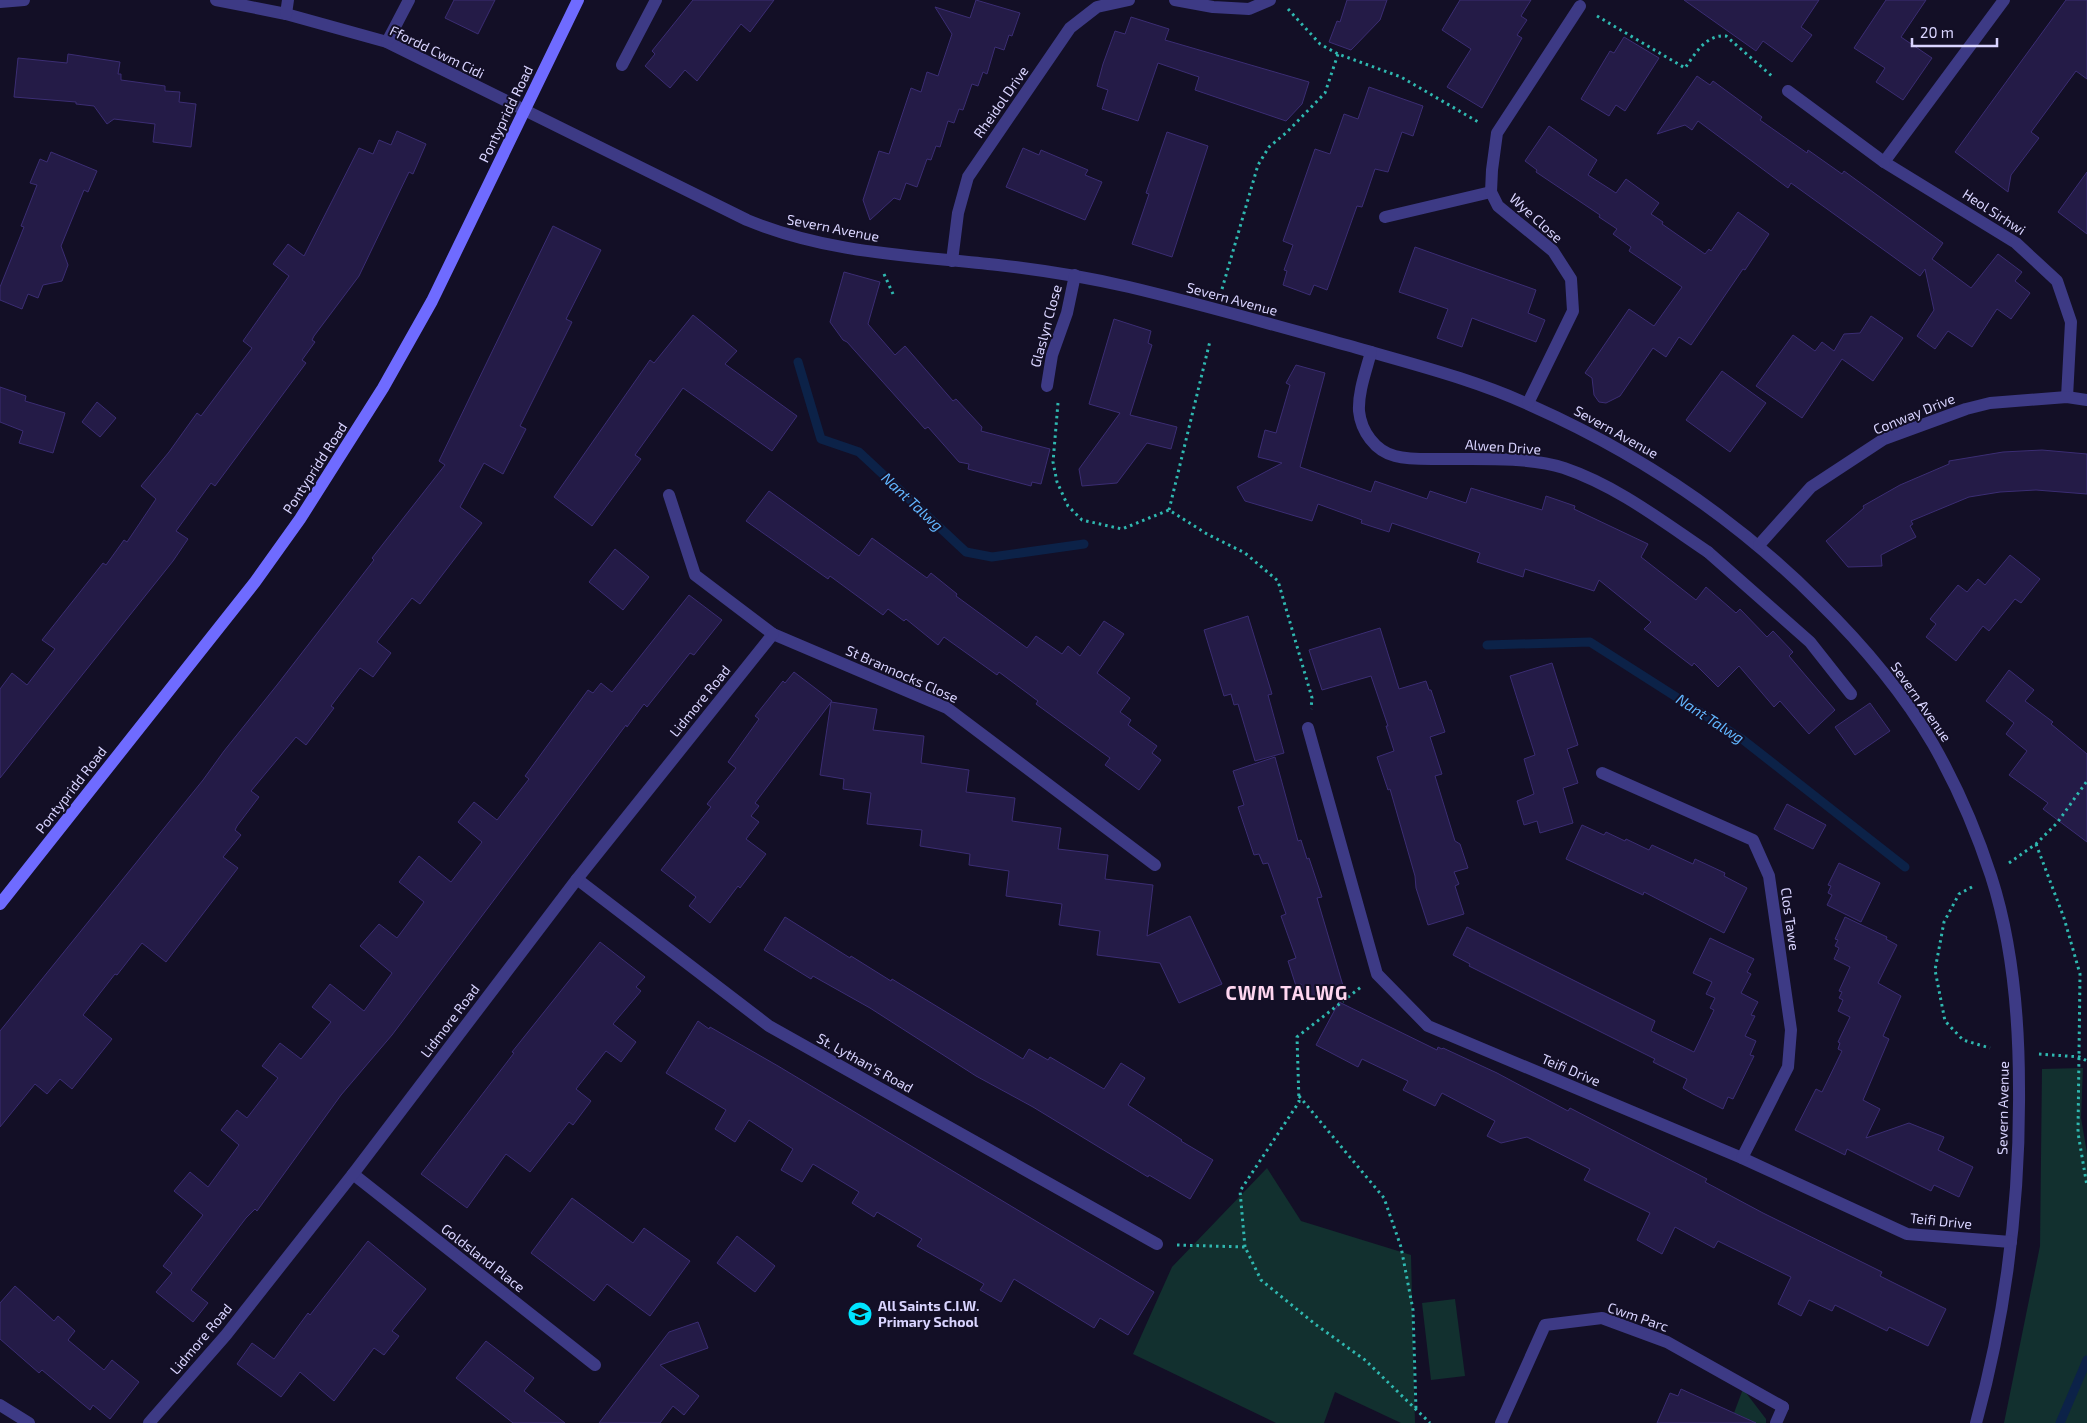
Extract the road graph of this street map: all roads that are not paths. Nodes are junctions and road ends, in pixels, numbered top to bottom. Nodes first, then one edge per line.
1 (24, 0) edge
2 (216, 0) edge
3 (288, 0) edge
4 (409, 0) edge
5 (578, 0) edge
6 (656, 0) edge
7 (1129, 0) edge
8 (1175, 0) edge
9 (1270, 0) edge
10 (2004, 0) edge
11 (0, 2) edge
12 (1095, 4) edge
13 (1580, 6) road end
14 (286, 14) junction
15 (386, 42) junction
16 (622, 65) dead end
17 (1788, 92) road end
18 (525, 111) junction
19 (1884, 162) junction
20 (1491, 192) junction
21 (1385, 218) dead end
22 (952, 260) junction
23 (1075, 275) junction
24 (1370, 352) junction
25 (1047, 386) road end
26 (2066, 398) junction
27 (2087, 400) edge
28 (1528, 404) junction
29 (669, 495) dead end
30 (1759, 545) junction
31 (773, 634) junction
32 (1852, 694) dead end
33 (1308, 728) road end
34 (1602, 773) dead end
35 (1155, 865) dead end
36 (577, 879) junction
37 (0, 904) edge
38 (1742, 1158) junction
39 (353, 1174) junction
40 (2011, 1242) junction
41 (1157, 1244) road end
42 (595, 1365) dead end
43 (0, 1404) edge
44 (29, 1423) edge
45 (149, 1423) edge
46 (1501, 1423) edge
47 (1776, 1423) edge
48 (1976, 1423) edge

1 - 11 street
2 - 14 street, Ffordd Cwm Cidi
3 - 14 street
4 - 15 street
5 - 18 main road, Pontypridd Road
6 - 16 street
7 - 12 street, Rheidol Drive
8 - 9 street
10 - 19 street
12 - 22 street, Rheidol Drive
13 - 20 street, Wye Close
14 - 15 street, Ffordd Cwm Cidi
15 - 18 street, Ffordd Cwm Cidi
17 - 19 street, Heol Sirhwi
18 - 22 street, Severn Avenue
18 - 37 main road, Pontypridd Road
19 - 26 street, Heol Sirhwi
20 - 21 street
20 - 28 street, Wye Close
22 - 23 street, Severn Avenue
23 - 24 street, Severn Avenue
23 - 25 street, Glaslyn Close
24 - 28 street, Severn Avenue
24 - 32 street, Alwen Drive
26 - 27 street, Conway Drive
26 - 30 street, Conway Drive
28 - 30 street, Severn Avenue
29 - 31 street, St Brannocks Close
30 - 40 street, Severn Avenue
31 - 35 street, St Brannocks Close
31 - 36 street, Lidmore Road
33 - 38 street, Teifi Drive
34 - 38 street, Clos Tawe
36 - 39 street, Lidmore Road
36 - 41 street, St. Lythan's Road
38 - 40 street, Teifi Drive
39 - 42 street, Goldsland Place
39 - 45 street, Lidmore Road
40 - 48 street, Severn Avenue
43 - 44 street
46 - 47 street, Cwm Parc

